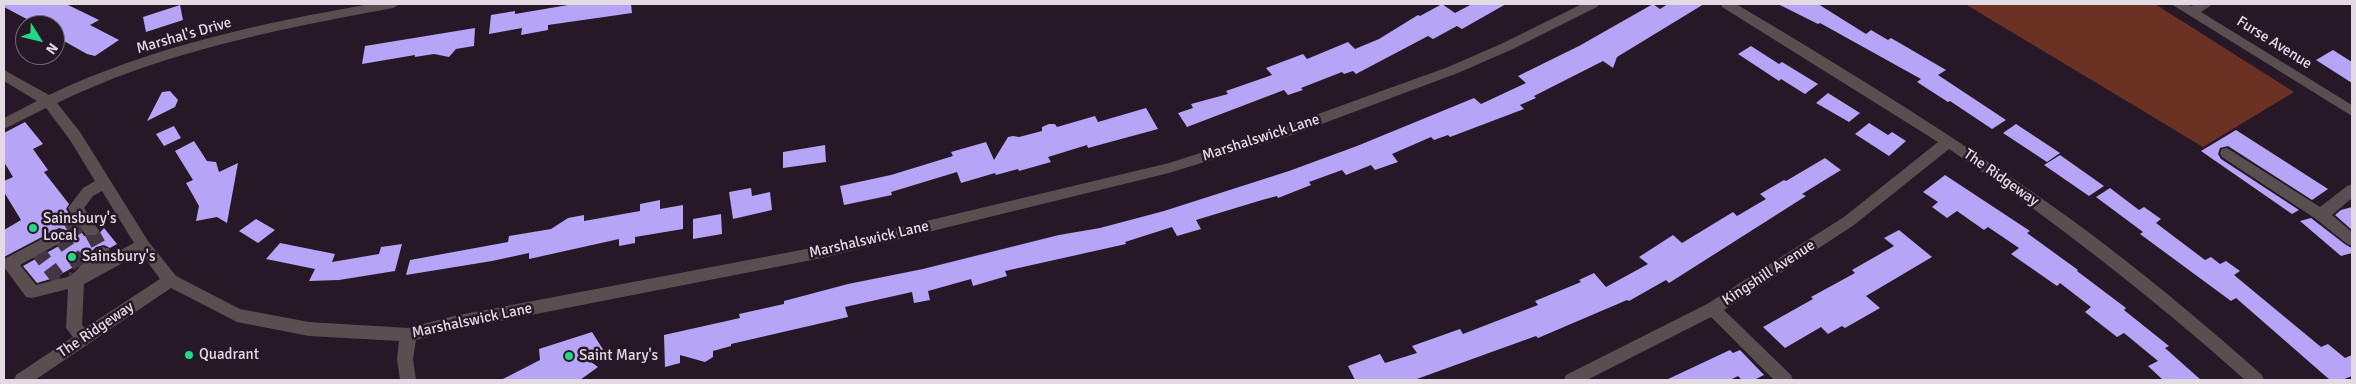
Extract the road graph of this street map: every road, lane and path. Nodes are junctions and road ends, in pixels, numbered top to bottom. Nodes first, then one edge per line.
1 (393, 4) edge
2 (1592, 4) edge
3 (1727, 4) edge
4 (2178, 4) edge
5 (2206, 4) edge
6 (2191, 12) junction
7 (4, 75) edge
8 (48, 101) junction
9 (2352, 111) edge
10 (4, 124) edge
11 (1949, 141) junction
12 (2227, 153) dead end
13 (104, 183) junction
14 (2352, 190) edge
15 (2321, 214) junction
16 (91, 231) tunnel mouth
17 (60, 236) dead end
18 (2352, 240) edge
19 (143, 245) junction
20 (103, 253) dead end
21 (170, 280) junction
22 (76, 281) junction
23 (1713, 309) junction
24 (408, 335) junction
25 (85, 338) junction
26 (22, 380) edge
27 (408, 380) edge
28 (1572, 380) edge
29 (1785, 380) edge
30 (2256, 380) edge

1 - 8 street, Marshal's Drive
2 - 24 street, Marshalswick Lane
3 - 11 street, The Ridgeway
4 - 6 street, Furse Avenue
5 - 6 street
6 - 9 street, Furse Avenue
7 - 8 street, Marshalswick Lane
8 - 10 street, Marshal's Drive
8 - 13 street, Marshalswick Lane
11 - 23 street, Kingshill Avenue
11 - 30 street, The Ridgeway
12 - 15 street
13 - 16 street
13 - 19 street, Marshalswick Lane
14 - 15 street
15 - 18 street
17 - 22 street
19 - 21 street, Marshalswick Lane
19 - 22 street
20 - 22 street
21 - 24 street, Marshalswick Lane
21 - 25 street, The Ridgeway
22 - 25 street
23 - 28 street, Kingshill Avenue
23 - 29 street
24 - 27 street
25 - 26 street, The Ridgeway

